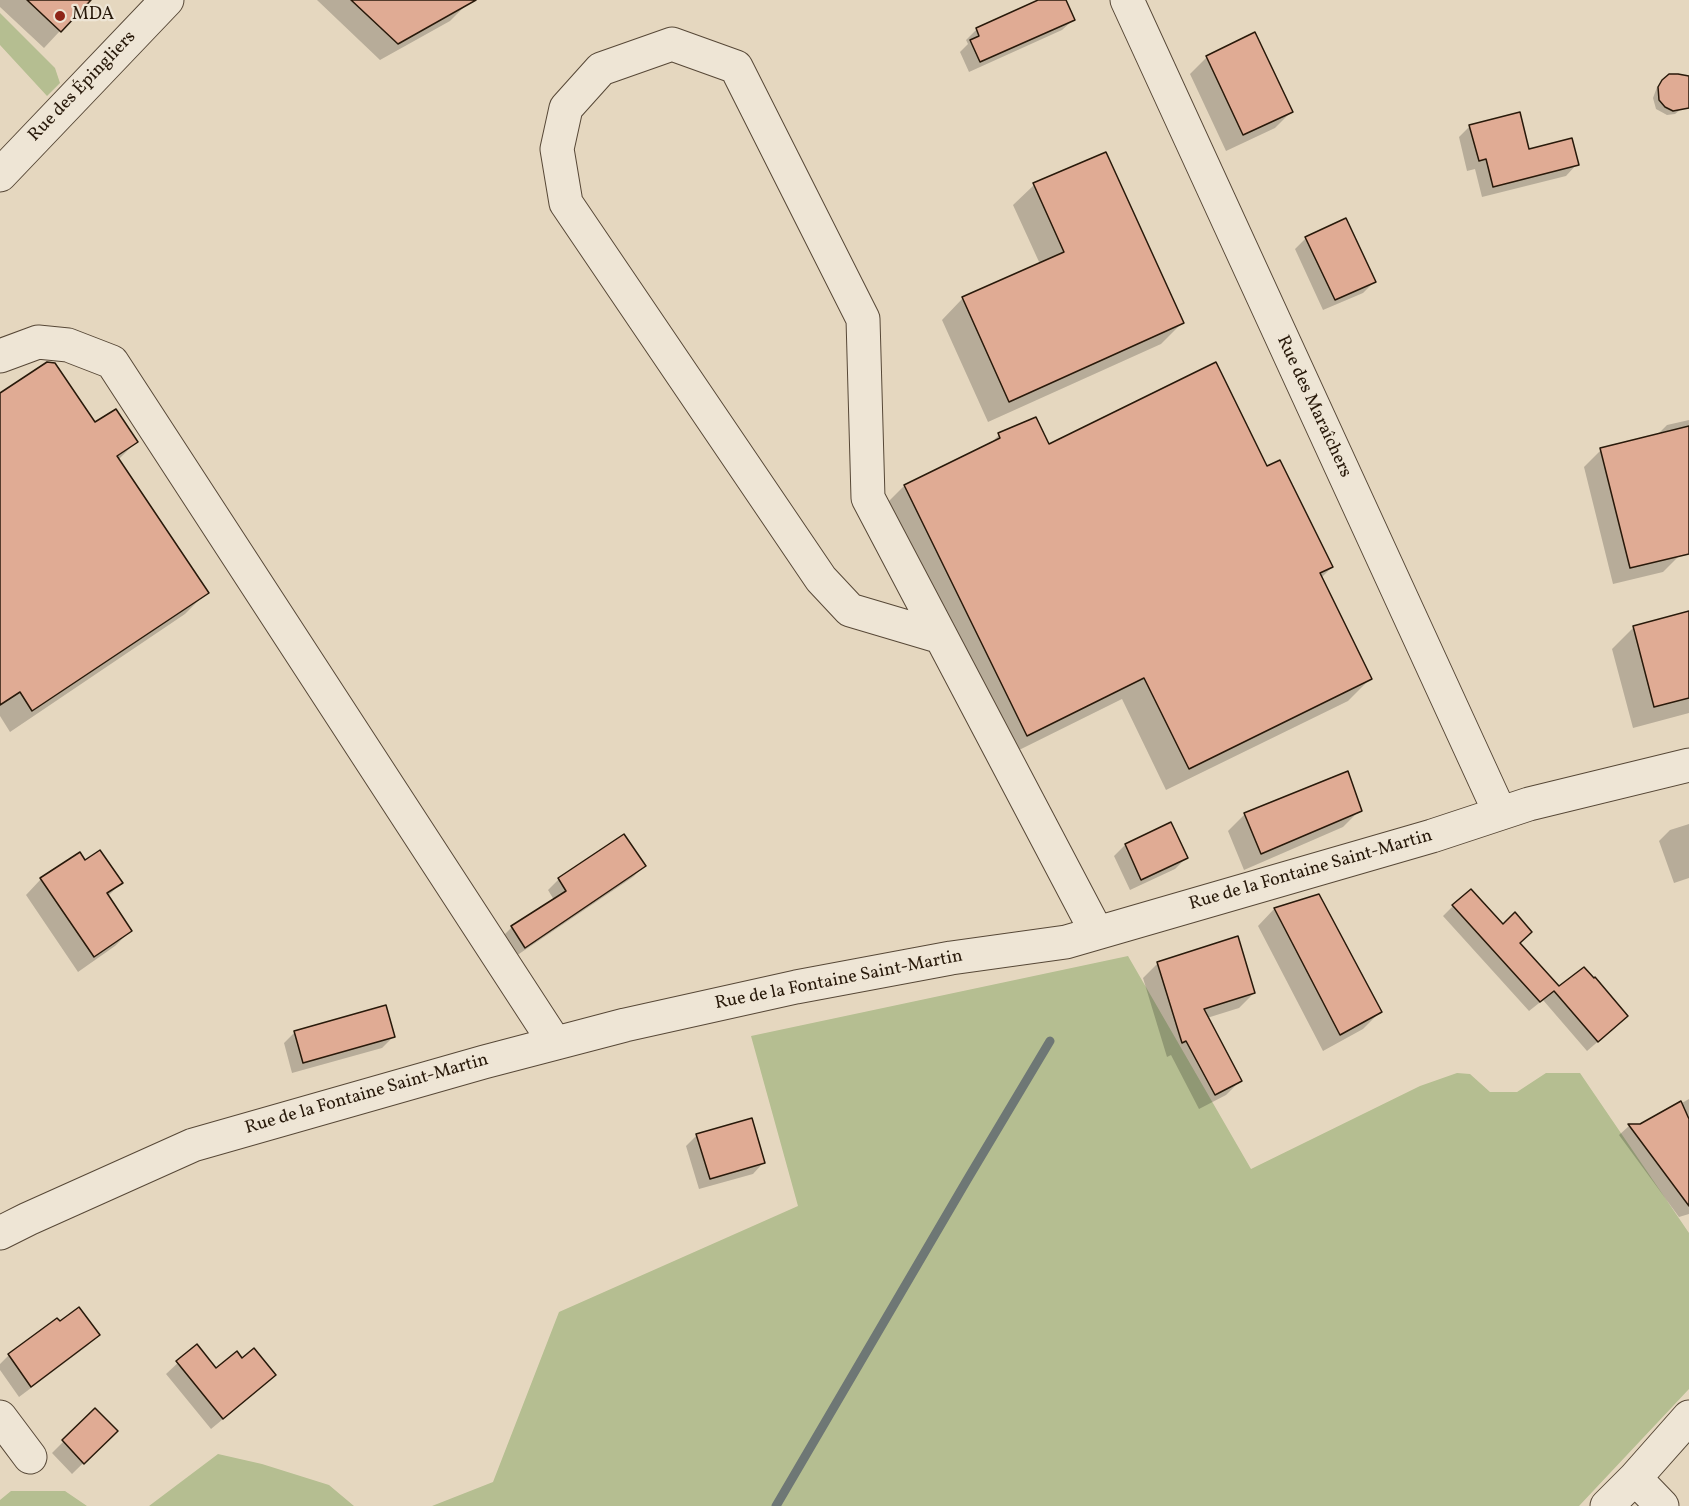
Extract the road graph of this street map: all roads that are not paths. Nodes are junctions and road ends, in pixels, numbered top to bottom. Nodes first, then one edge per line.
1 (167, 0) edge
2 (1127, 0) edge
3 (0, 175) edge
4 (0, 356) edge
5 (941, 637) junction
6 (1689, 765) edge
7 (1500, 813) junction
8 (1097, 933) junction
9 (555, 1043) junction
10 (0, 1233) edge
11 (0, 1417) edge
12 (1689, 1418) edge
13 (30, 1457) dead end
14 (1635, 1478) junction
15 (1607, 1506) edge
16 (1662, 1506) edge

1 - 3 street, Rue des Épingliers
2 - 7 street, Rue des Maraîchers
4 - 9 street
5 - 5 street
5 - 8 street
6 - 7 street, Rue de la Fontaine Saint-Martin
7 - 8 street, Rue de la Fontaine Saint-Martin
8 - 9 street, Rue de la Fontaine Saint-Martin
9 - 10 street, Rue de la Fontaine Saint-Martin
11 - 13 street
12 - 14 street
14 - 15 street
14 - 16 street

